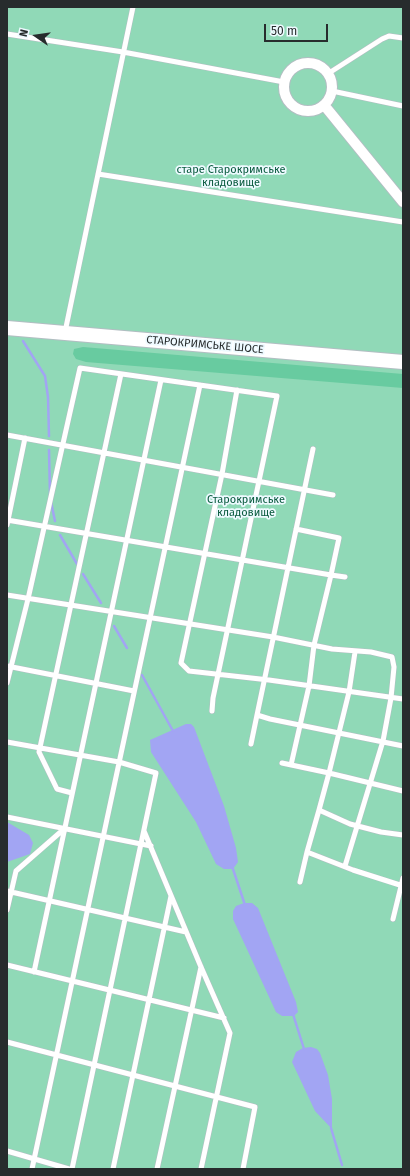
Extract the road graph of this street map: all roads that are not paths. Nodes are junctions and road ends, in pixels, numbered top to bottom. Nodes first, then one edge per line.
1 (133, 7) edge
2 (7, 34) edge
3 (403, 38) edge
4 (123, 52) junction
5 (329, 74) junction
6 (284, 82) junction
7 (332, 91) junction
8 (324, 106) junction
9 (403, 106) edge
10 (98, 174) junction
11 (403, 202) edge
12 (403, 222) edge
13 (7, 328) edge
14 (65, 333) junction
15 (403, 362) edge
16 (122, 374) junction
17 (161, 380) junction
18 (200, 385) junction
19 (237, 390) junction
20 (7, 435) edge
21 (25, 438) junction
22 (62, 445) junction
23 (313, 449) dead end
24 (104, 453) junction
25 (144, 460) junction
26 (182, 467) junction
27 (222, 474) junction
28 (259, 481) junction
29 (305, 489) junction
30 (333, 495) dead end
31 (7, 522) edge
32 (44, 526) junction
33 (296, 529) junction
34 (87, 533) junction
35 (127, 540) junction
36 (165, 546) junction
37 (204, 553) junction
38 (243, 559) junction
39 (288, 567) junction
40 (331, 575) junction
41 (345, 577) dead end
42 (7, 594) edge
43 (28, 599) junction
44 (71, 605) junction
45 (111, 611) junction
46 (150, 617) junction
47 (189, 624) junction
48 (228, 630) junction
49 (272, 637) junction
50 (314, 645) junction
51 (355, 652) junction
52 (9, 666) edge
53 (219, 674) junction
54 (55, 675) junction
55 (265, 679) junction
56 (7, 683) edge
57 (96, 683) junction
58 (308, 686) junction
59 (134, 691) junction
60 (349, 692) junction
61 (391, 698) junction
62 (403, 699) edge
63 (212, 711) dead end
64 (257, 715) junction
65 (301, 725) junction
66 (340, 732) junction
67 (7, 742) edge
68 (383, 742) junction
69 (251, 744) dead end
70 (403, 746) edge
71 (40, 748) junction
72 (80, 755) junction
73 (119, 762) junction
74 (282, 763) dead end
75 (291, 765) junction
76 (329, 773) junction
77 (370, 784) junction
78 (403, 792) edge
79 (72, 793) junction
80 (319, 810) junction
81 (7, 817) edge
82 (358, 826) junction
83 (64, 829) junction
84 (144, 830) junction
85 (403, 835) edge
86 (103, 837) junction
87 (141, 844) junction
88 (151, 846) junction
89 (307, 852) junction
90 (345, 866) junction
91 (403, 878) edge
92 (300, 882) dead end
93 (402, 886) edge
94 (9, 892) edge
95 (171, 895) junction
96 (49, 901) junction
97 (7, 910) edge
98 (88, 910) junction
99 (125, 918) junction
100 (393, 919) dead end
101 (164, 927) junction
102 (186, 932) junction
103 (7, 965) edge
104 (201, 967) junction
105 (34, 972) junction
106 (72, 981) junction
107 (109, 990) junction
108 (149, 1000) junction
109 (191, 1010) junction
110 (224, 1018) junction
111 (7, 1042) edge
112 (56, 1055) junction
113 (93, 1064) junction
114 (133, 1075) junction
115 (175, 1086) junction
116 (216, 1096) junction
117 (7, 1151) edge
118 (35, 1158) junction
119 (32, 1169) edge
120 (69, 1169) edge
121 (72, 1169) edge
122 (113, 1169) edge
123 (157, 1169) edge
124 (201, 1169) edge
125 (243, 1169) edge

1 - 4 lane
2 - 4 lane
3 - 5 lane
4 - 6 lane
4 - 10 lane
5 - 6 street
5 - 7 street
6 - 8 street
7 - 8 street
7 - 9 lane
8 - 11 street
10 - 12 lane
10 - 14 lane
13 - 14 street, СТАРОКРИМСЬКЕ ШОСЕ
14 - 15 street, СТАРОКРИМСЬКЕ ШОСЕ
16 - 17 lane
16 - 22 lane
16 - 24 lane
17 - 18 lane
17 - 25 lane
18 - 19 lane
18 - 26 lane
19 - 27 lane
19 - 28 lane
20 - 21 lane
21 - 22 lane
21 - 31 lane
22 - 24 lane
22 - 32 lane
23 - 29 lane
24 - 25 lane
24 - 34 lane
25 - 26 lane
25 - 35 lane
26 - 27 lane
26 - 36 lane
27 - 28 lane
27 - 37 lane
28 - 29 lane
28 - 38 lane
29 - 30 lane
29 - 33 lane
31 - 32 lane
32 - 34 lane
32 - 43 lane
33 - 39 lane
33 - 40 lane
34 - 35 lane
34 - 44 lane
35 - 36 lane
35 - 45 lane
36 - 37 lane
36 - 46 lane
37 - 38 lane
37 - 47 lane
38 - 39 lane
38 - 48 lane
39 - 40 lane
39 - 49 lane
40 - 41 lane
40 - 50 lane
42 - 43 lane
43 - 44 lane
43 - 52 lane
44 - 45 lane
44 - 54 lane
45 - 46 lane
45 - 57 lane
46 - 47 lane
46 - 59 lane
47 - 48 lane
47 - 53 lane
48 - 49 lane
48 - 53 lane
49 - 50 lane
49 - 55 lane
50 - 51 lane
50 - 58 lane
51 - 60 lane
51 - 61 lane
52 - 54 lane
52 - 56 lane
53 - 55 lane
53 - 63 lane
54 - 57 lane
54 - 71 lane
55 - 58 lane
55 - 64 lane
57 - 59 lane
57 - 72 lane
58 - 60 lane
58 - 65 lane
59 - 73 lane
60 - 61 lane
60 - 66 lane
61 - 62 lane
61 - 68 lane
64 - 65 lane
64 - 69 lane
65 - 66 lane
65 - 75 lane
66 - 68 lane
66 - 76 lane
67 - 71 lane
68 - 70 lane
68 - 77 lane
71 - 72 lane
71 - 79 lane
72 - 73 lane
72 - 79 lane
73 - 84 lane
73 - 86 lane
74 - 75 lane
75 - 76 lane
76 - 77 lane
76 - 80 lane
77 - 78 lane
77 - 82 lane
79 - 83 lane
80 - 82 lane
80 - 89 lane
81 - 83 lane
82 - 85 lane
82 - 90 lane
83 - 86 lane
83 - 94 lane
83 - 96 lane
84 - 87 lane
84 - 88 lane
86 - 87 lane
86 - 98 lane
87 - 88 lane
87 - 99 lane
88 - 95 lane
89 - 90 lane
89 - 92 lane
90 - 93 lane
91 - 93 lane
93 - 100 lane
94 - 96 lane
94 - 97 lane
95 - 101 lane
95 - 102 lane
96 - 98 lane
96 - 105 lane
98 - 99 lane
98 - 106 lane
99 - 101 lane
99 - 107 lane
101 - 102 lane
101 - 108 lane
102 - 104 lane
103 - 105 lane
104 - 109 lane
104 - 110 lane
105 - 106 lane
106 - 107 lane
106 - 112 lane
107 - 108 lane
107 - 113 lane
108 - 109 lane
108 - 114 lane
109 - 110 lane
109 - 115 lane
110 - 116 lane
111 - 112 lane
112 - 113 lane
112 - 118 lane
113 - 114 lane
113 - 121 lane
114 - 115 lane
114 - 122 lane
115 - 116 lane
115 - 123 lane
116 - 124 lane
116 - 125 lane
117 - 118 lane
118 - 119 lane
118 - 120 lane

